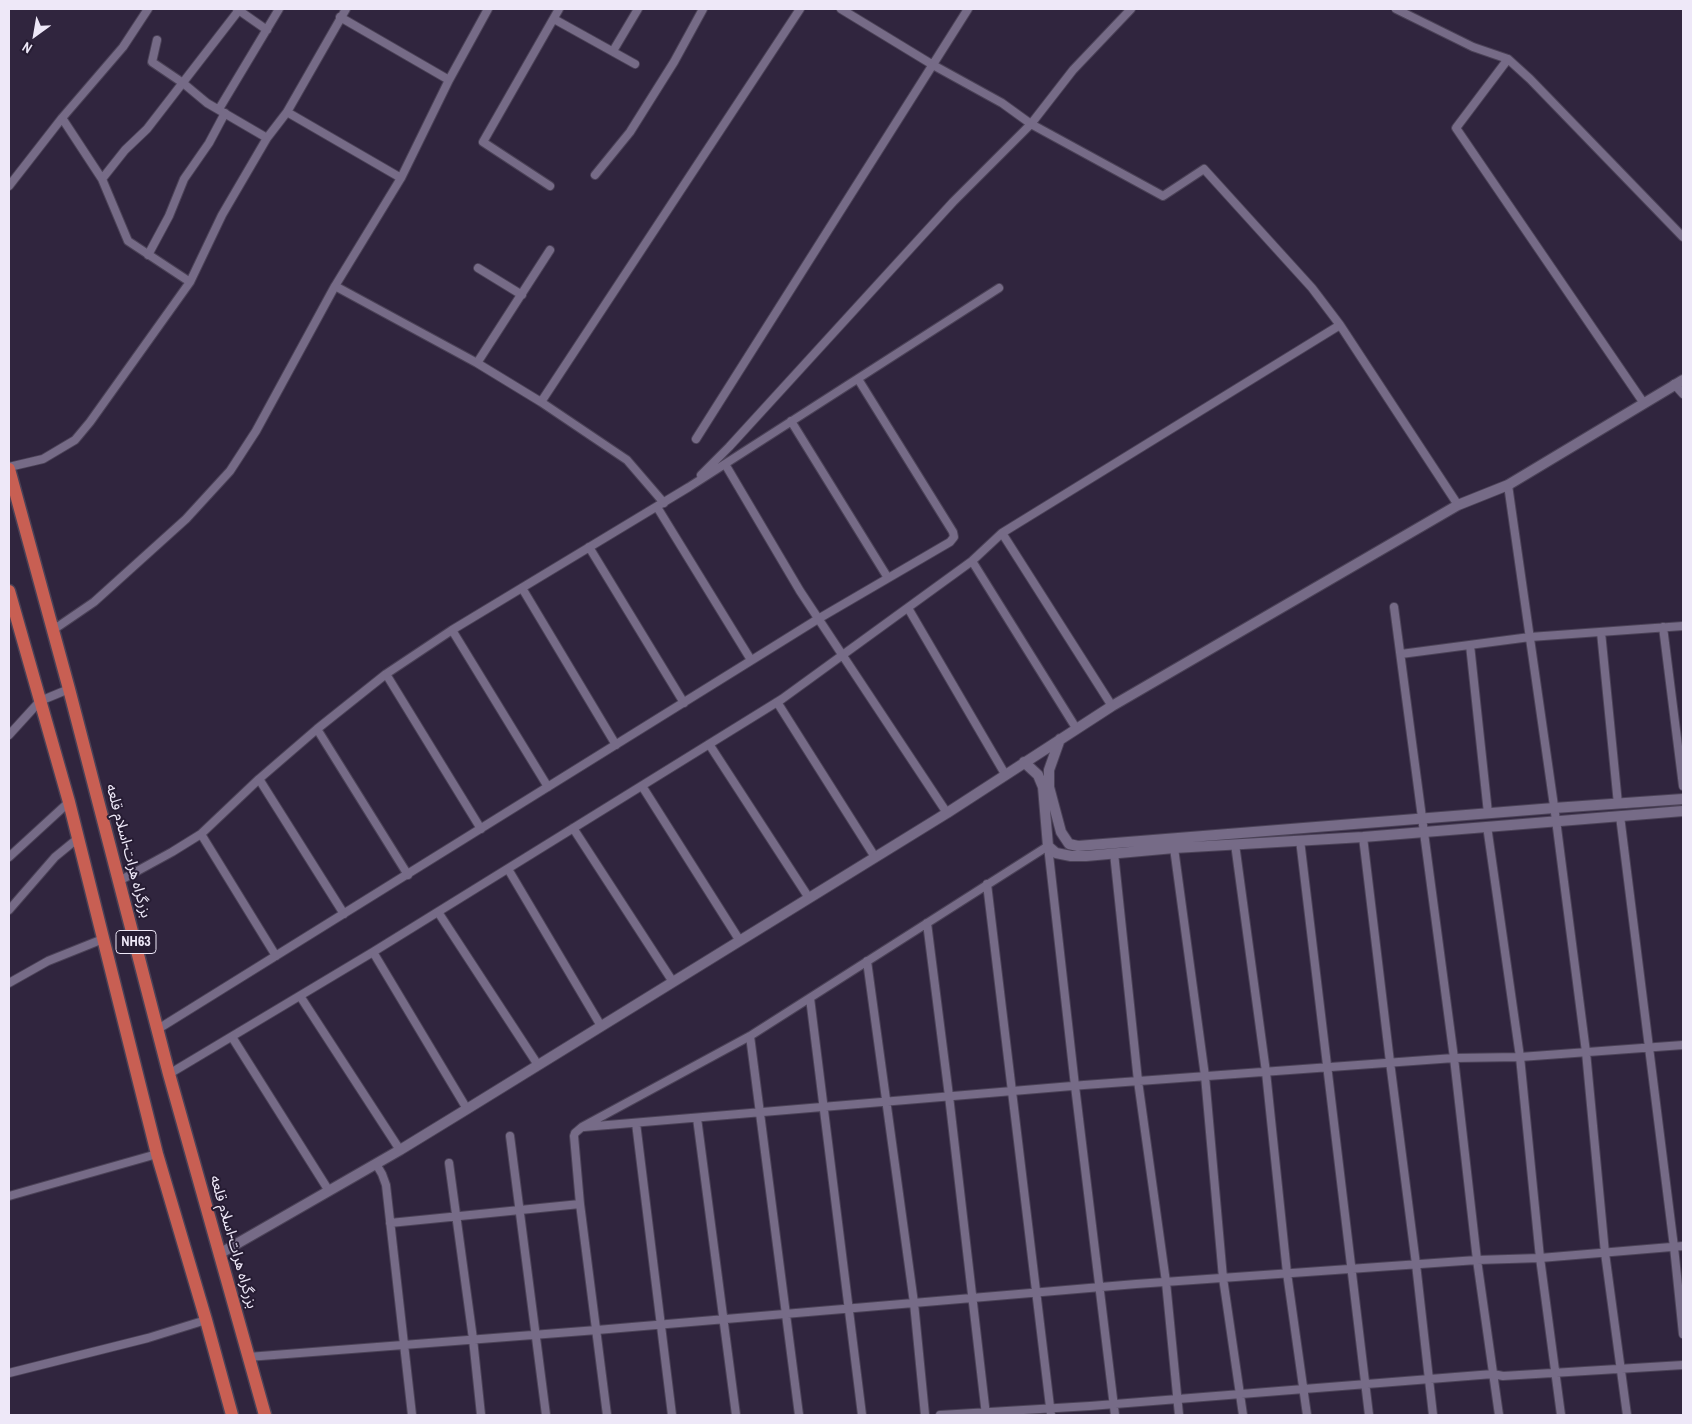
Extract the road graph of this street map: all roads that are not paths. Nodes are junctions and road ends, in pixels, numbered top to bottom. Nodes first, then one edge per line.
1 (148, 9) edge
2 (238, 9) edge
3 (279, 9) edge
4 (346, 9) edge
5 (488, 9) edge
6 (559, 9) edge
7 (638, 9) edge
8 (703, 9) edge
9 (800, 9) edge
10 (841, 9) edge
11 (968, 9) edge
12 (1131, 9) edge
13 (1396, 9) edge
14 (340, 18) junction
15 (554, 19) junction
16 (267, 30) junction
17 (157, 40) dead end
18 (613, 51) junction
19 (1508, 60) junction
20 (635, 64) dead end
21 (933, 65) junction
22 (449, 80) junction
23 (183, 83) junction
24 (222, 111) junction
25 (286, 112) junction
26 (62, 118) junction
27 (1031, 124) junction
28 (266, 138) junction
29 (595, 175) dead end
30 (401, 178) junction
31 (102, 179) junction
32 (9, 186) edge
33 (550, 186) dead end
34 (1683, 237) edge
35 (550, 250) dead end
36 (148, 255) junction
37 (478, 268) dead end
38 (190, 282) junction
39 (335, 286) junction
40 (999, 288) dead end
41 (522, 295) junction
42 (1340, 325) junction
43 (476, 363) junction
44 (858, 379) junction
45 (1679, 382) edge
46 (1683, 394) edge
47 (541, 402) junction
48 (1643, 402) junction
49 (792, 421) junction
50 (696, 439) dead end
51 (725, 464) junction
52 (9, 468) edge
53 (1508, 485) junction
54 (689, 487) junction
55 (660, 505) junction
56 (1458, 505) junction
57 (1002, 533) junction
58 (589, 548) junction
59 (972, 562) junction
60 (888, 578) junction
61 (522, 588) junction
62 (9, 592) edge
63 (1394, 607) dead end
64 (908, 608) junction
65 (818, 619) junction
66 (1683, 626) edge
67 (1663, 627) junction
68 (53, 630) junction
69 (452, 630) junction
70 (1601, 632) junction
71 (1530, 638) junction
72 (1470, 645) junction
73 (1401, 654) junction
74 (842, 655) junction
75 (752, 660) junction
76 (386, 674) junction
77 (69, 689) junction
78 (40, 701) junction
79 (777, 702) junction
80 (684, 703) junction
81 (1112, 706) junction
82 (1076, 728) junction
83 (317, 729) junction
84 (9, 736) edge
85 (1060, 739) junction
86 (710, 744) junction
87 (616, 745) junction
88 (1024, 762) junction
89 (1005, 774) junction
90 (259, 779) junction
91 (642, 786) junction
92 (1683, 786) edge
93 (548, 787) junction
94 (1683, 799) edge
95 (68, 802) junction
96 (1618, 804) junction
97 (1554, 808) junction
98 (1683, 811) edge
99 (947, 813) junction
100 (1488, 814) junction
101 (1620, 816) junction
102 (1423, 819) junction
103 (1556, 820) junction
104 (1487, 826) junction
105 (573, 828) junction
106 (481, 829) junction
107 (1424, 831) junction
108 (201, 834) junction
109 (1363, 837) junction
110 (77, 839) junction
111 (1300, 840) junction
112 (1235, 844) junction
113 (1048, 846) junction
114 (1174, 848) junction
115 (1114, 853) junction
116 (875, 857) junction
117 (9, 858) edge
118 (508, 869) junction
119 (408, 875) junction
120 (119, 881) junction
121 (987, 884) junction
122 (809, 898) junction
123 (9, 910) edge
124 (438, 912) junction
125 (344, 914) junction
126 (927, 923) junction
127 (103, 939) junction
128 (740, 941) junction
129 (373, 952) junction
130 (276, 956) junction
131 (868, 961) junction
132 (673, 982) junction
133 (9, 983) edge
134 (300, 996) junction
135 (810, 998) junction
136 (601, 1026) junction
137 (158, 1029) junction
138 (750, 1036) junction
139 (232, 1037) junction
140 (1683, 1045) edge
141 (1650, 1047) junction
142 (1586, 1052) junction
143 (1520, 1057) junction
144 (1454, 1058) junction
145 (1390, 1062) junction
146 (538, 1065) junction
147 (1327, 1067) junction
148 (1266, 1072) junction
149 (169, 1074) junction
150 (1205, 1076) junction
151 (1138, 1081) junction
152 (1075, 1086) junction
153 (1012, 1091) junction
154 (949, 1096) junction
155 (888, 1102) junction
156 (824, 1107) junction
157 (467, 1109) junction
158 (760, 1113) junction
159 (697, 1118) junction
160 (636, 1123) junction
161 (582, 1127) junction
162 (510, 1136) dead end
163 (400, 1150) junction
164 (157, 1154) junction
165 (449, 1163) dead end
166 (376, 1164) junction
167 (329, 1191) junction
168 (9, 1196) edge
169 (580, 1204) junction
170 (520, 1210) junction
171 (456, 1216) junction
172 (390, 1223) junction
173 (1683, 1246) edge
174 (1674, 1247) junction
175 (1605, 1253) junction
176 (219, 1254) junction
177 (1540, 1258) junction
178 (1477, 1260) junction
179 (1416, 1264) junction
180 (1351, 1268) junction
181 (1287, 1273) junction
182 (1223, 1278) junction
183 (1166, 1282) junction
184 (1100, 1287) junction
185 (1036, 1292) junction
186 (972, 1298) junction
187 (914, 1303) junction
188 (850, 1308) junction
189 (785, 1314) junction
190 (724, 1319) junction
191 (206, 1320) junction
192 (662, 1324) junction
193 (597, 1330) junction
194 (535, 1334) junction
195 (1683, 1334) edge
196 (473, 1339) junction
197 (404, 1345) junction
198 (248, 1358) junction
199 (1683, 1364) edge
200 (1620, 1368) junction
201 (9, 1373) edge
202 (1554, 1373) junction
203 (1493, 1374) junction
204 (1428, 1379) junction
205 (1364, 1384) junction
206 (1304, 1389) junction
207 (1241, 1394) junction
208 (1177, 1399) junction
209 (1114, 1404) junction
210 (1050, 1412) edge
211 (986, 1414) edge
212 (232, 1415) edge
213 (265, 1415) edge
214 (412, 1415) edge
215 (481, 1415) edge
216 (546, 1415) edge
217 (607, 1415) edge
218 (672, 1415) edge
219 (736, 1415) edge
220 (799, 1415) edge
221 (862, 1415) edge
222 (925, 1415) edge
223 (940, 1415) edge
224 (1115, 1415) edge
225 (1179, 1415) edge
226 (1243, 1415) edge
227 (1307, 1415) edge
228 (1369, 1415) edge
229 (1433, 1415) edge
230 (1499, 1415) edge
231 (1561, 1415) edge
232 (1627, 1415) edge

1 - 26 street
2 - 16 street
2 - 23 street
3 - 16 street
4 - 14 street
5 - 22 street
6 - 15 street
7 - 18 street
8 - 29 street
9 - 47 street
10 - 21 street
11 - 21 street
12 - 27 street
13 - 19 street
14 - 22 street
14 - 25 street
15 - 18 street
15 - 33 street
16 - 24 street
17 - 23 street
18 - 20 street
19 - 34 street
19 - 48 street
21 - 27 street
21 - 50 street
22 - 30 street
23 - 24 street
23 - 31 street
24 - 28 street
24 - 36 street
25 - 28 street
25 - 30 street
26 - 31 street
26 - 32 street
27 - 42 street
27 - 54 street
28 - 38 street
30 - 39 street
31 - 36 street
35 - 41 street
36 - 38 street
37 - 41 street
38 - 52 street
39 - 43 street
39 - 68 street
40 - 44 street
41 - 43 street
42 - 56 street
42 - 57 street
43 - 47 street
44 - 49 street
44 - 60 street
45 - 46 street
45 - 48 street
47 - 55 street
48 - 53 street
49 - 51 street
49 - 60 street
51 - 54 street
51 - 65 street
52 - 68 highway, بزرگراه هرات-اسلام قلعه / NH63
53 - 56 street
53 - 71 street
54 - 55 street
55 - 58 street
55 - 75 street
56 - 81 street
57 - 59 street
57 - 81 street
58 - 61 street
58 - 80 street
59 - 64 street
59 - 82 street
60 - 65 street
61 - 69 street
61 - 87 street
62 - 78 highway, NH63
63 - 73 street
64 - 74 street
64 - 89 street
65 - 74 street
65 - 75 street
66 - 67 street
67 - 70 street
67 - 92 street
68 - 77 highway, بزرگراه هرات-اسلام قلعه / NH63
69 - 76 street
69 - 93 street
70 - 71 street
70 - 96 street
71 - 72 street
71 - 97 street
72 - 73 street
72 - 100 street
73 - 102 street
74 - 79 street
74 - 99 street
75 - 80 street
76 - 83 street
76 - 106 street
77 - 78 street
77 - 120 highway, بزرگراه هرات-اسلام قلعه / NH63
78 - 84 street
78 - 95 highway, NH63
79 - 86 street
79 - 116 street
80 - 87 street
81 - 82 street
82 - 85 street
83 - 90 street
83 - 119 street
85 - 88 street
85 - 102 street
86 - 91 street
86 - 122 street
87 - 93 street
88 - 89 street
88 - 113 street
89 - 99 street
90 - 108 street
90 - 125 street
91 - 105 street
91 - 128 street
93 - 106 street
94 - 96 street
95 - 110 highway, NH63
95 - 117 street
96 - 97 street
97 - 100 street
97 - 103 street
98 - 101 street
99 - 116 street
100 - 102 street
101 - 103 street
101 - 141 street
102 - 107 street
103 - 104 street
103 - 142 street
104 - 107 street
104 - 143 street
105 - 118 street
105 - 132 street
106 - 119 street
107 - 109 street
107 - 144 street
108 - 120 street
108 - 130 street
109 - 111 street
109 - 145 street
110 - 123 street
110 - 127 highway, NH63
111 - 112 street
111 - 147 street
112 - 114 street
112 - 148 street
113 - 115 street
113 - 121 street
113 - 152 street
114 - 115 street
114 - 150 street
115 - 151 street
116 - 122 street
118 - 124 street
118 - 136 street
119 - 125 street
120 - 137 highway, بزرگراه هرات-اسلام قلعه / NH63
121 - 126 street
121 - 153 street
122 - 128 street
124 - 129 street
124 - 146 street
125 - 130 street
126 - 131 street
126 - 154 street
127 - 133 street
127 - 164 highway, NH63
128 - 132 street
129 - 134 street
129 - 157 street
130 - 137 street
131 - 135 street
131 - 155 street
132 - 136 street
134 - 139 street
134 - 163 street
135 - 138 street
135 - 156 street
136 - 146 street
137 - 149 highway, بزرگراه هرات-اسلام قلعه / NH63
138 - 158 street
138 - 161 street
139 - 149 street
139 - 167 street
140 - 141 street
141 - 142 street
141 - 174 street
142 - 143 street
142 - 175 street
143 - 144 street
143 - 177 street
144 - 145 street
144 - 178 street
145 - 147 street
145 - 179 street
146 - 157 street
147 - 148 street
147 - 180 street
148 - 150 street
148 - 181 street
149 - 176 highway, بزرگراه هرات-اسلام قلعه / NH63
150 - 151 street
150 - 182 street
151 - 152 street
151 - 183 street
152 - 153 street
152 - 184 street
153 - 154 street
153 - 185 street
154 - 155 street
154 - 186 street
155 - 156 street
155 - 187 street
156 - 158 street
156 - 188 street
157 - 163 street
158 - 159 street
158 - 189 street
159 - 160 street
159 - 190 street
160 - 161 street
160 - 192 street
161 - 169 street
162 - 170 street
163 - 166 street
164 - 168 street
164 - 191 highway, NH63
165 - 171 street
166 - 167 street
166 - 172 street
167 - 176 street
169 - 170 street
169 - 193 street
170 - 171 street
170 - 194 street
171 - 172 street
171 - 196 street
172 - 197 street
173 - 174 street
174 - 175 street
174 - 195 street
175 - 177 street
175 - 200 street
176 - 198 highway, بزرگراه هرات-اسلام قلعه / NH63
177 - 178 street
177 - 202 street
178 - 179 street
178 - 203 street
179 - 180 street
179 - 204 street
180 - 181 street
180 - 205 street
181 - 182 street
181 - 206 street
182 - 183 street
182 - 207 street
183 - 184 street
183 - 208 street
184 - 185 street
184 - 209 street
185 - 186 street
185 - 210 street
186 - 187 street
186 - 211 street
187 - 188 street
187 - 222 street
188 - 189 street
188 - 221 street
189 - 190 street
189 - 220 street
190 - 192 street
190 - 219 street
191 - 201 street
191 - 212 highway, NH63
192 - 193 street
192 - 218 street
193 - 194 street
193 - 217 street
194 - 196 street
194 - 216 street
196 - 197 street
196 - 215 street
197 - 198 street
197 - 214 street
198 - 213 highway, بزرگراه هرات-اسلام قلعه / NH63
199 - 200 street
200 - 202 street
200 - 232 street
202 - 203 street
202 - 231 street
203 - 204 street
203 - 230 street
204 - 205 street
204 - 229 street
205 - 206 street
205 - 228 street
206 - 207 street
206 - 227 street
207 - 208 street
207 - 226 street
208 - 209 street
208 - 225 street
209 - 210 street
209 - 224 street
210 - 211 street
211 - 223 street

